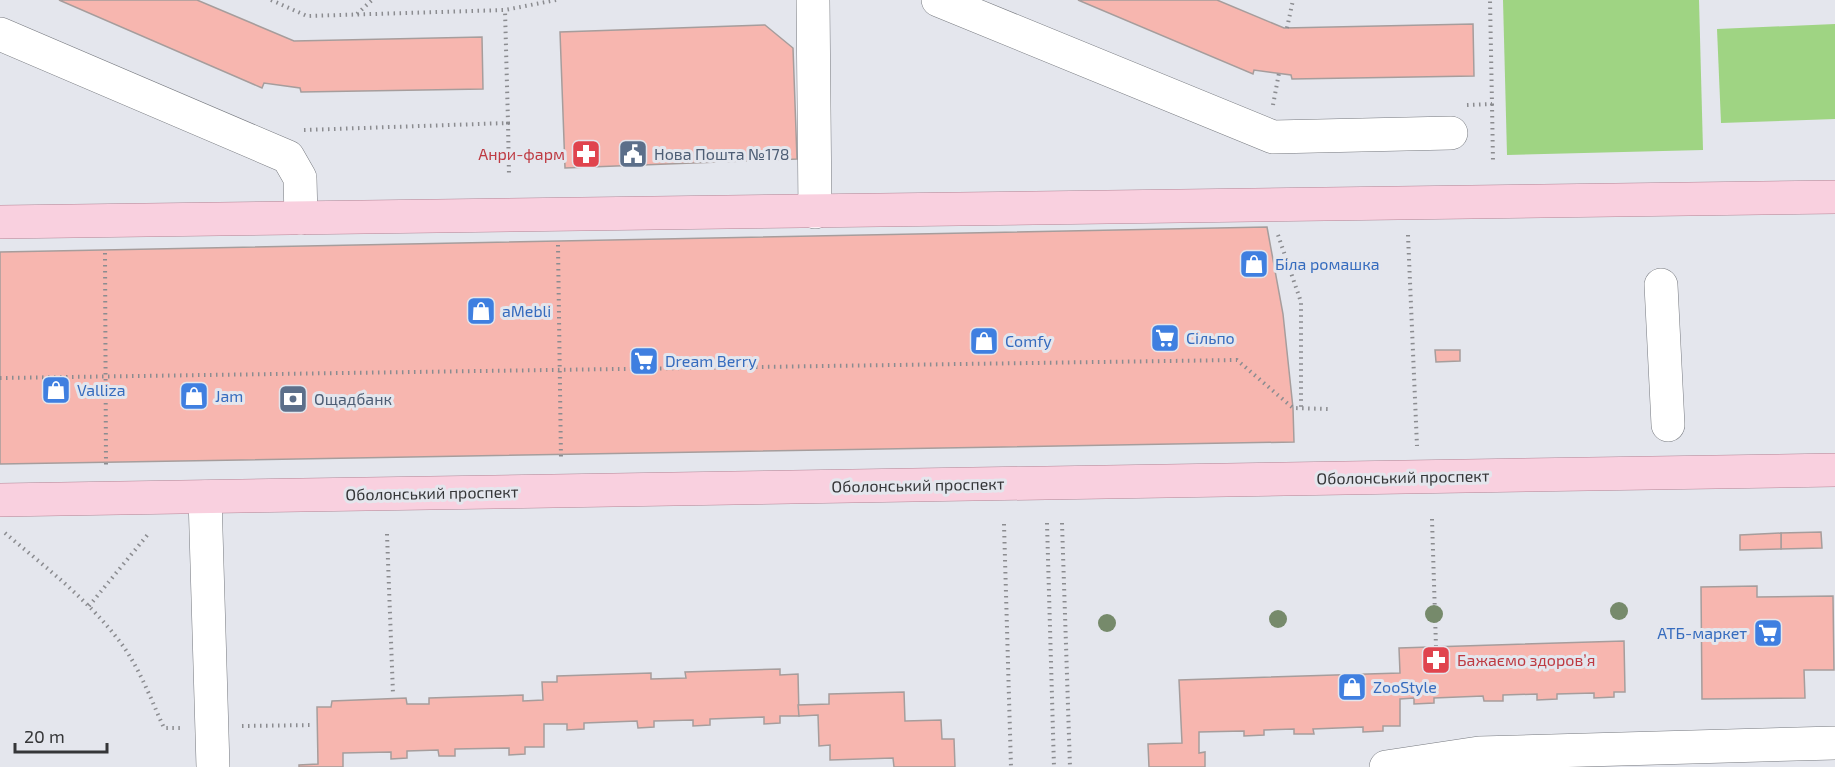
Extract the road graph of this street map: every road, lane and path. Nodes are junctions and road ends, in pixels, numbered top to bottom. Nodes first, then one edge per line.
1 (271, 0) edge
2 (372, 0) edge
3 (556, 0) edge
4 (813, 0) edge
5 (938, 0) edge
6 (1293, 0) edge
7 (1490, 0) edge
8 (505, 10) junction
9 (356, 15) junction
10 (1287, 28) dead end
11 (0, 34) edge
12 (1279, 73) dead end
13 (1492, 104) junction
14 (1262, 105) dead end
15 (1272, 109) junction
16 (1284, 109) dead end
17 (1454, 119) joint
18 (508, 123) junction
19 (299, 130) dead end
20 (1494, 162) dead end
21 (509, 176) dead end
22 (1835, 197) edge
23 (815, 212) junction
24 (301, 218) junction
25 (0, 222) edge
26 (1275, 228) dead end
27 (1408, 228) dead end
28 (558, 240) dead end
29 (105, 249) dead end
30 (1661, 285) dead end
31 (560, 371) junction
32 (105, 377) junction
33 (0, 378) edge
34 (1301, 408) junction
35 (1329, 409) dead end
36 (1668, 425) dead end
37 (560, 455) dead end
38 (1418, 456) dead end
39 (106, 462) dead end
40 (1835, 470) edge
41 (205, 497) junction
42 (0, 501) edge
43 (1432, 519) dead end
44 (1062, 523) dead end
45 (1004, 524) dead end
46 (1047, 524) dead end
47 (5, 533) dead end
48 (149, 533) dead end
49 (387, 534) dead end
50 (89, 606) junction
51 (1436, 646) dead end
52 (393, 694) dead end
53 (313, 725) dead end
54 (212, 727) junction
55 (1835, 743) edge
56 (1480, 760) edge
57 (213, 767) edge
58 (1011, 767) edge
59 (1054, 767) edge
60 (1070, 767) edge
61 (1386, 767) edge

1 - 9 path
2 - 9 path
3 - 8 path
4 - 23 lane
5 - 17 lane
6 - 10 path
7 - 13 path
8 - 9 path
8 - 18 path
11 - 24 lane
12 - 15 path
13 - 17 path
13 - 20 path
14 - 15 path
15 - 16 path
18 - 19 path
18 - 21 path
22 - 23 main road
23 - 24 main road
24 - 25 main road
26 - 34 path
27 - 38 path
28 - 31 path
29 - 32 path
30 - 36 lane
31 - 32 path
31 - 34 path
31 - 37 path
32 - 33 path
32 - 39 path
34 - 35 path
40 - 41 main road, Оболонський проспект
41 - 42 main road, Оболонський проспект
41 - 54 lane
43 - 51 path
44 - 60 path
45 - 58 path
46 - 59 path
47 - 50 path
48 - 50 path
49 - 52 path
50 - 54 path
53 - 54 path
54 - 57 lane
55 - 56 lane
56 - 61 lane

